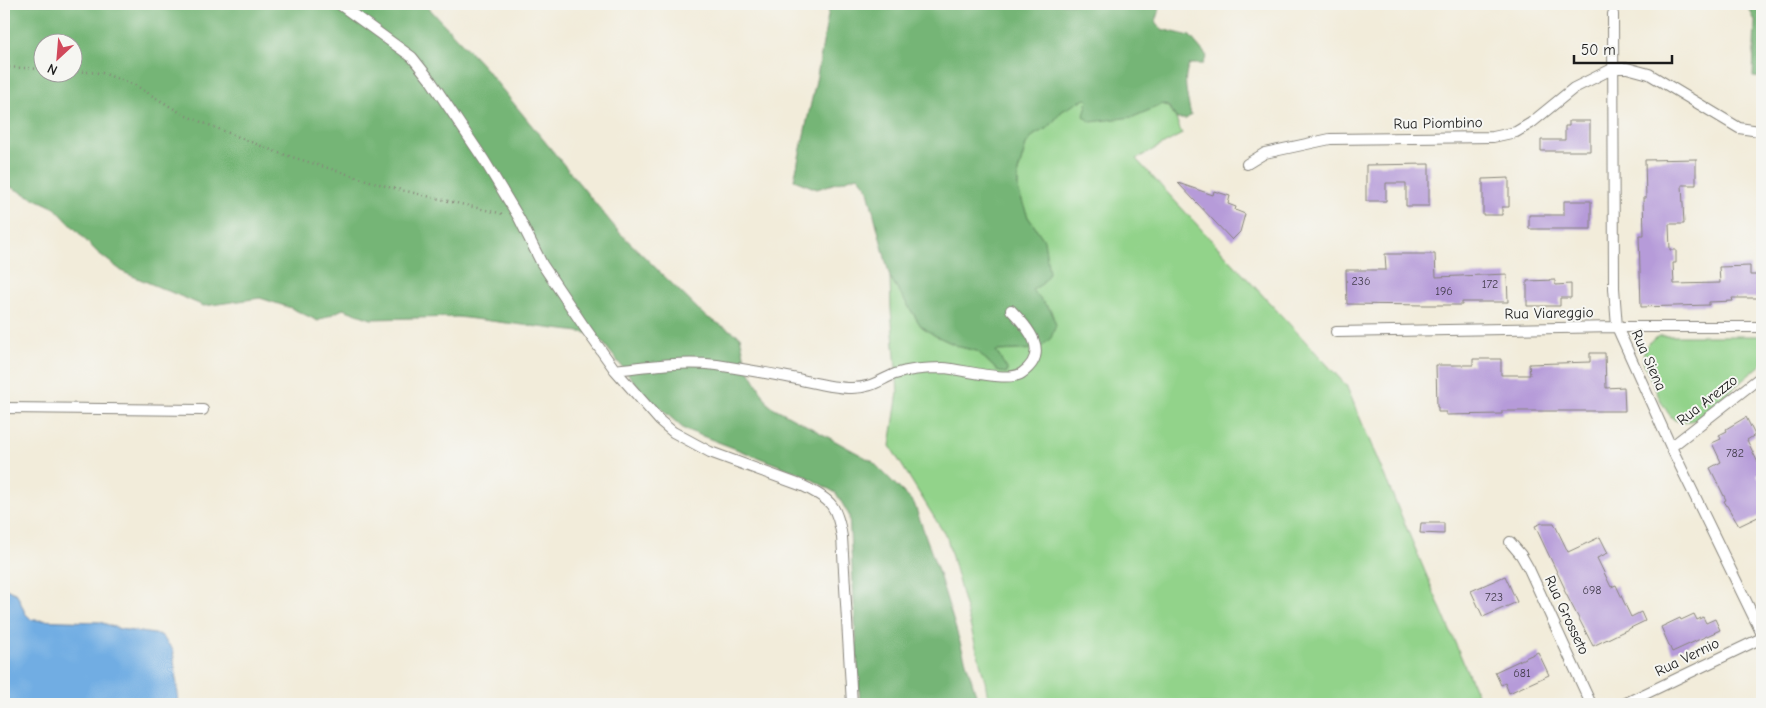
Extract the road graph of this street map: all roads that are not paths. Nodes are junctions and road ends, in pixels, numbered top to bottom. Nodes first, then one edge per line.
1 (339, 4) edge
2 (1613, 14) dead end
3 (1614, 68) junction
4 (1762, 129) edge
5 (1247, 164) dead end
6 (1011, 310) dead end
7 (1617, 326) junction
8 (1762, 326) edge
9 (1336, 332) dead end
10 (614, 370) junction
11 (1762, 376) edge
12 (4, 408) edge
13 (203, 410) dead end
14 (1671, 447) junction
15 (1510, 542) dead end
16 (1762, 636) edge
17 (852, 704) edge
18 (1591, 704) edge
19 (1624, 704) edge

1 - 10 street
2 - 3 street, Rua Siena
3 - 4 street
3 - 5 street, Rua Piombino
3 - 7 street, Rua Siena
6 - 10 street
7 - 8 street, Rua Viareggio
7 - 9 street, Rua Viareggio
7 - 14 street, Rua Siena
10 - 17 street
11 - 14 street, Rua Arezzo
12 - 13 street
14 - 16 street, Rua Siena
15 - 18 street, Rua Grosseto
16 - 19 street, Rua Vernio

